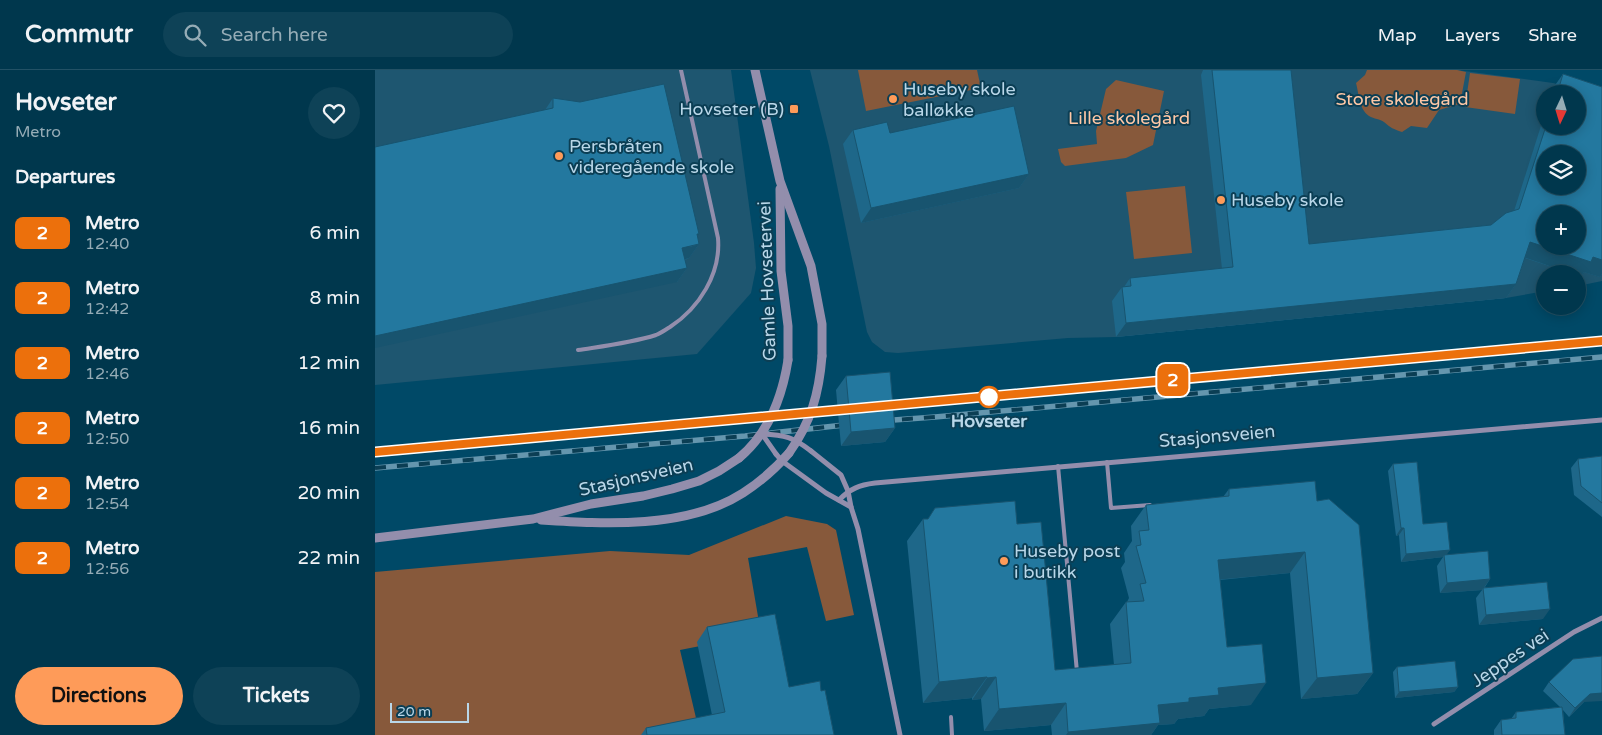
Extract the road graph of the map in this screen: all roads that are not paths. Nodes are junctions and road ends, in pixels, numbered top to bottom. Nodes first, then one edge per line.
1 (681, 70) edge
2 (755, 70) edge
3 (780, 181) junction
4 (578, 350) dead end
5 (1602, 420) edge
6 (762, 434) junction
7 (798, 441) junction
8 (789, 453) joint
9 (779, 458) junction
10 (1107, 462) junction
11 (1057, 466) junction
12 (848, 491) junction
13 (839, 500) junction
14 (1160, 504) edge
15 (851, 507) junction
16 (533, 519) junction
17 (375, 538) edge
18 (1602, 618) edge
19 (1078, 677) edge
20 (951, 717) dead end
21 (1434, 724) dead end
22 (900, 735) edge
23 (952, 735) edge

1 - 4 lane
2 - 3 street, Gamle Hovsetervei
3 - 6 street, Gamle Hovsetervei, bridge
3 - 7 street, Gamle Hovsetervei, bridge
5 - 10 street, Stasjonsveien
6 - 7 street, bridge
6 - 9 street, bridge
6 - 16 street, Stasjonsveien, bridge
7 - 8 street, Gamle Hovsetervei, bridge
7 - 12 street, bridge
8 - 9 street, Stasjonsveien
9 - 13 street
9 - 16 street, Stasjonsveien
10 - 11 street, Stasjonsveien
10 - 14 lane
11 - 12 street, Stasjonsveien
11 - 19 lane
12 - 13 street, Stasjonsveien
12 - 15 street
13 - 15 street
15 - 22 street
16 - 17 street, Stasjonsveien
18 - 21 street, Jeppes vei
20 - 23 lane

